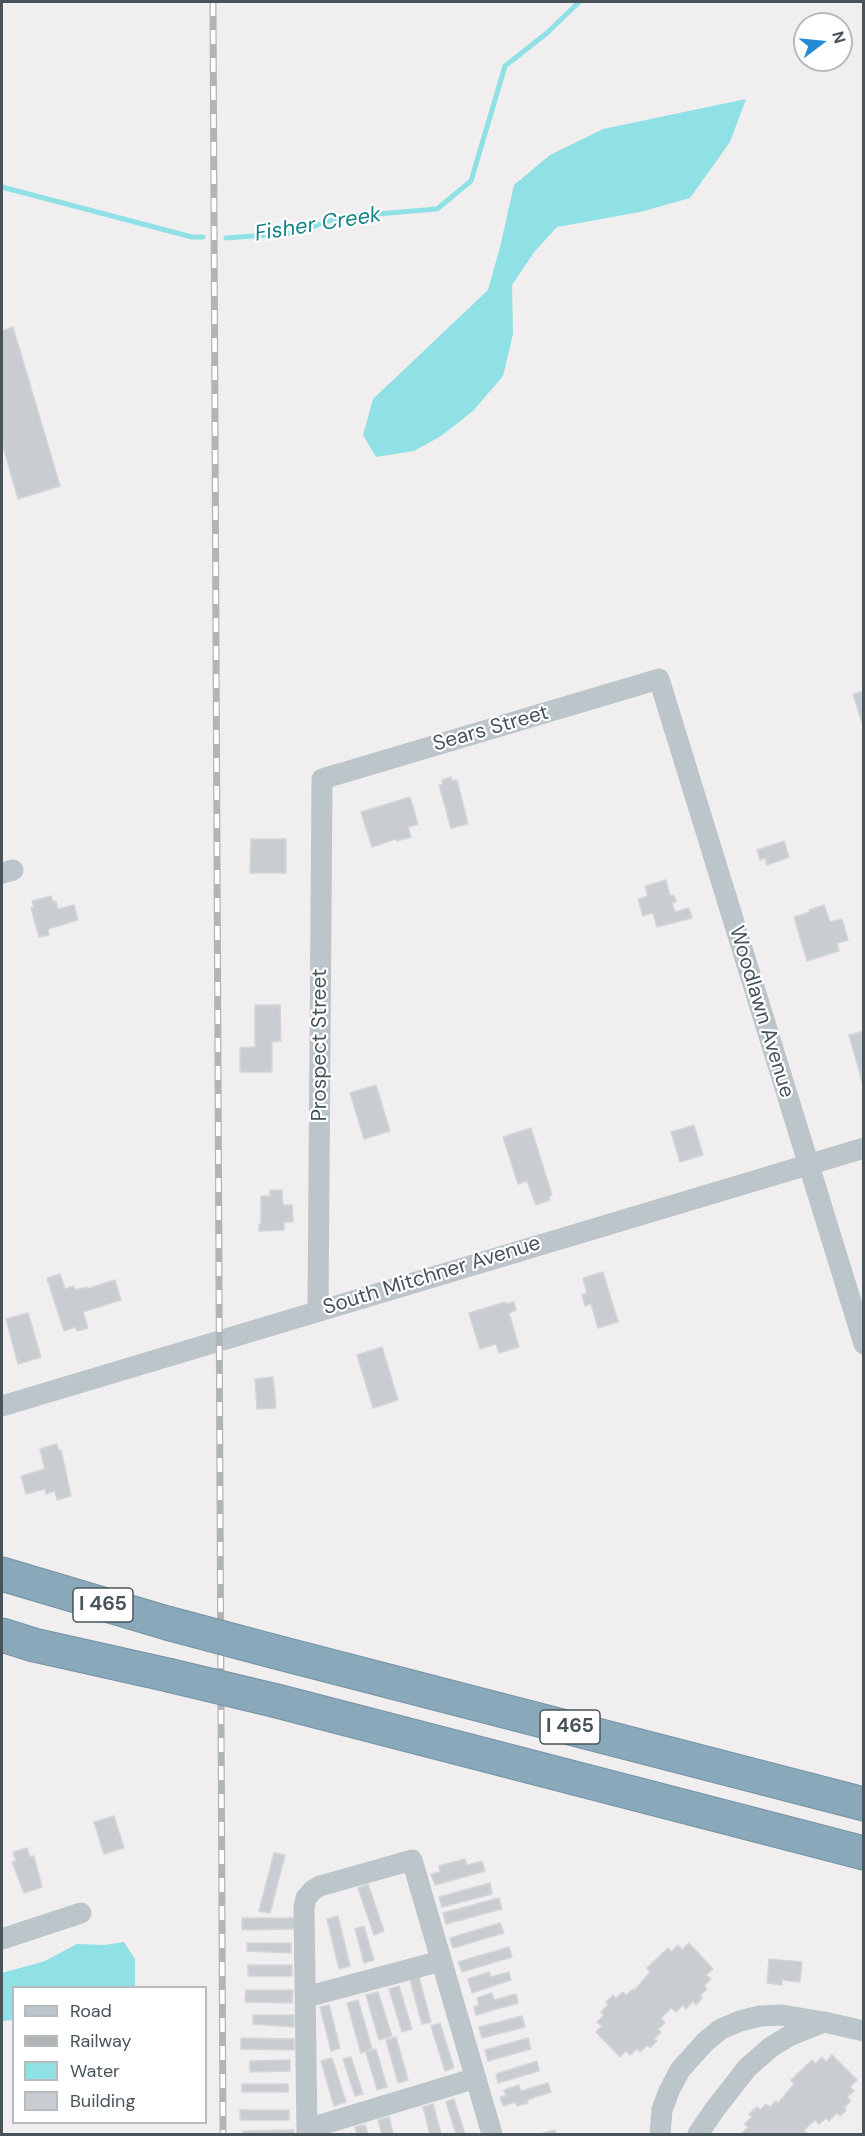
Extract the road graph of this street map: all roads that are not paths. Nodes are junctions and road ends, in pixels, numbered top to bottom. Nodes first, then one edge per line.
1 (659, 679) joint
2 (322, 779) joint
3 (864, 1148) edge
4 (807, 1165) junction
5 (318, 1310) junction
6 (864, 1344) edge
7 (2, 1406) edge
8 (2, 1576) edge
9 (2, 1635) edge
10 (2, 1640) edge
11 (34, 1645) junction
12 (864, 1803) edge
13 (864, 1853) edge
14 (81, 1913) dead end
15 (2, 1939) edge
16 (441, 1961) junction
17 (306, 1997) junction
18 (825, 2022) junction
19 (864, 2031) edge
20 (476, 2078) junction
21 (307, 2132) edge
22 (492, 2134) edge
23 (660, 2134) edge
24 (698, 2134) edge

1 - 2 street, Sears Street
1 - 4 street, Woodlawn Avenue
2 - 5 street, Prospect Street
3 - 4 street, South Mitchner Avenue
4 - 5 street, South Mitchner Avenue
4 - 6 street, Woodlawn Avenue
5 - 7 street, South Mitchner Avenue
8 - 12 highway, I 465, bridge
9 - 11 highway, I 465
10 - 11 highway
11 - 13 highway, I 465, bridge
14 - 15 street
16 - 17 street
16 - 17 street
16 - 20 street
17 - 21 street
18 - 19 street
18 - 23 street
18 - 24 street
20 - 21 street
20 - 22 street

